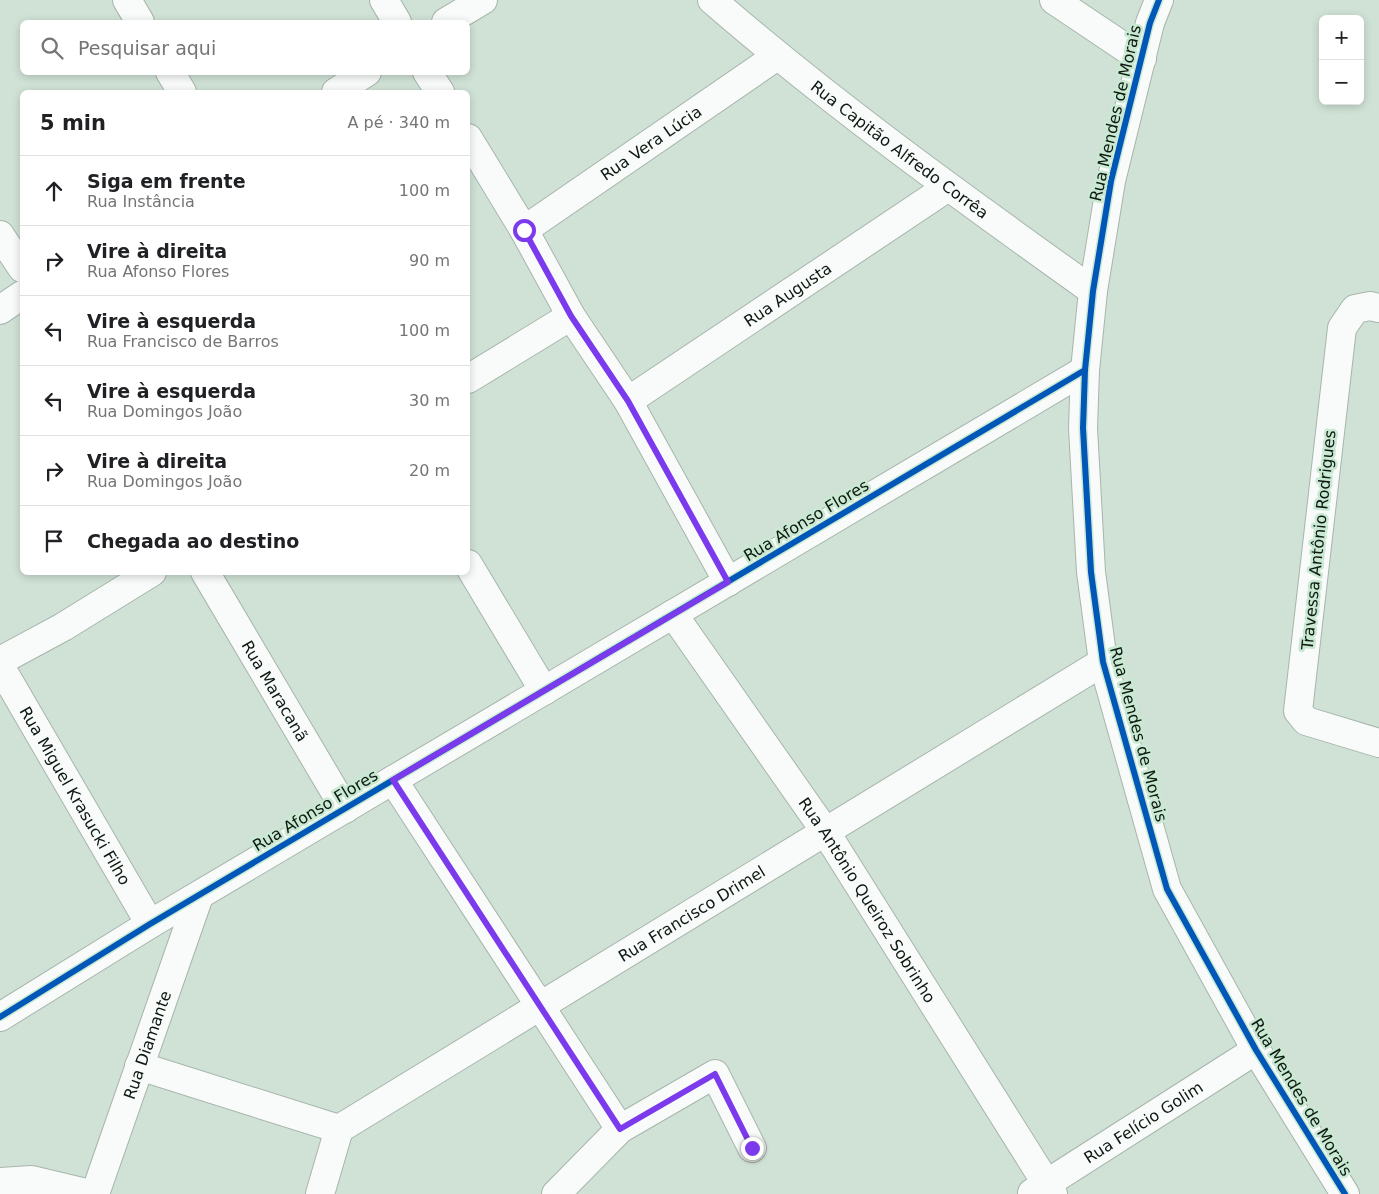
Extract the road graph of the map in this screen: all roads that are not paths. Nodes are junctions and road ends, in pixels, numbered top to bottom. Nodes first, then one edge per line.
1 (127, 0) edge
2 (384, 0) edge
3 (483, 0) edge
4 (712, 0) edge
5 (1054, 0) edge
6 (1159, 0) edge
7 (139, 20) edge
8 (396, 20) edge
9 (449, 20) edge
10 (777, 56) junction
11 (1142, 59) junction
12 (172, 75) edge
13 (362, 75) edge
14 (429, 75) edge
15 (181, 90) edge
16 (339, 90) edge
17 (439, 90) edge
18 (470, 141) edge
19 (948, 187) junction
20 (524, 230) junction
21 (0, 235) edge
22 (20, 265) edge
23 (1093, 291) junction
24 (20, 297) edge
25 (1379, 308) edge
26 (0, 310) edge
27 (571, 316) junction
28 (1085, 370) junction
29 (470, 378) edge
30 (628, 401) junction
31 (470, 567) edge
32 (147, 575) edge
33 (206, 575) edge
34 (728, 582) junction
35 (673, 614) junction
36 (0, 661) edge
37 (1103, 662) junction
38 (0, 666) edge
39 (544, 691) junction
40 (1379, 743) edge
41 (393, 780) junction
42 (345, 809) junction
43 (825, 831) junction
44 (199, 896) junction
45 (150, 924) junction
46 (540, 1006) junction
47 (0, 1017) edge
48 (1256, 1050) junction
49 (139, 1066) junction
50 (339, 1129) junction
51 (620, 1129) junction
52 (752, 1148) dead end
53 (0, 1182) edge
54 (1043, 1191) edge
55 (91, 1194) edge
56 (95, 1194) edge
57 (320, 1194) edge
58 (556, 1194) edge
59 (1345, 1194) edge

1 - 7 street
2 - 8 street
3 - 9 street
4 - 10 street, Rua Capitão Alfredo Corrêa
5 - 11 street
6 - 11 street, Rua Mendes de Morais
10 - 19 street, Rua Capitão Alfredo Corrêa
10 - 20 street, Rua Vera Lúcia
11 - 23 street, Rua Mendes de Morais
12 - 15 street
13 - 16 street
14 - 17 street
18 - 20 street
19 - 23 street, Rua Capitão Alfredo Corrêa
19 - 30 street, Rua Augusta
20 - 27 street
21 - 22 street
23 - 28 street, Rua Mendes de Morais
24 - 26 street
25 - 40 street, Travessa Antônio Rodrigues
27 - 29 street
27 - 30 street
28 - 34 street, Rua Afonso Flores
28 - 37 street, Rua Mendes de Morais
30 - 34 street
31 - 39 street
32 - 36 street
33 - 42 street, Rua Maracanã
34 - 35 street, Rua Afonso Flores
35 - 39 street, Rua Afonso Flores
35 - 43 street, Rua Antônio Queiroz Sobrinho
37 - 43 street, Rua Francisco Drimel
37 - 48 street, Rua Mendes de Morais
38 - 45 street, Rua Miguel Krasucki Filho
39 - 41 street, Rua Afonso Flores
41 - 42 street, Rua Afonso Flores
41 - 46 street
42 - 44 street, Rua Afonso Flores
43 - 46 street, Rua Francisco Drimel
43 - 54 street, Rua Antônio Queiroz Sobrinho
44 - 45 street, Rua Afonso Flores
44 - 49 street, Rua Diamante
45 - 47 street, Rua Afonso Flores
46 - 50 street, Rua Francisco Drimel
46 - 51 street
48 - 54 street, Rua Felício Golim
48 - 59 street, Rua Mendes de Morais
49 - 50 street
49 - 56 street, Rua Diamante
50 - 57 street
51 - 52 street
51 - 58 street
53 - 55 street

